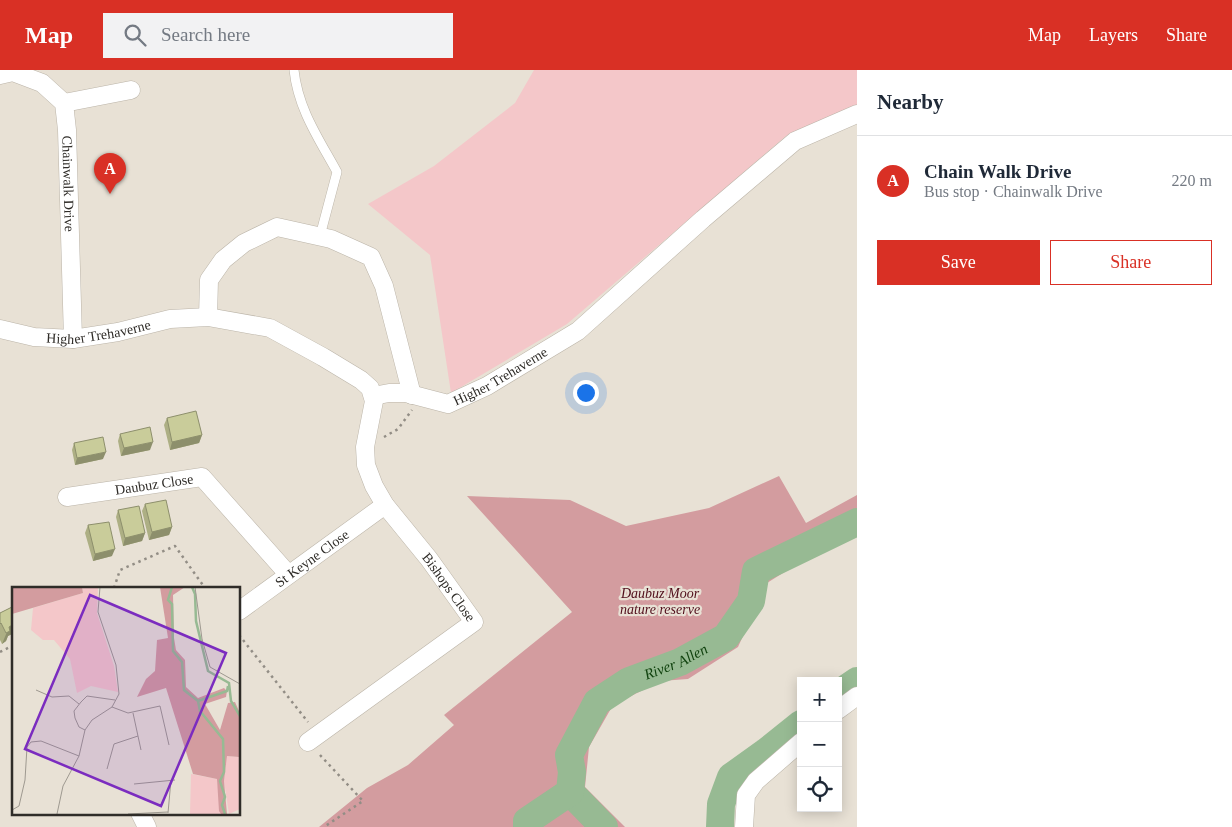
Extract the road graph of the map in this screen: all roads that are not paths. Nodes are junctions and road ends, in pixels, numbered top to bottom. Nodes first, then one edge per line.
1 (294, 70) edge
2 (0, 75) edge
3 (131, 90) dead end
4 (64, 103) junction
5 (857, 114) edge
6 (320, 236) junction
7 (208, 317) junction
8 (0, 329) edge
9 (73, 339) junction
10 (373, 396) junction
11 (412, 396) junction
12 (68, 497) dead end
13 (385, 505) junction
14 (288, 574) junction
15 (240, 610) edge
16 (857, 696) edge
17 (842, 707) edge
18 (313, 739) road end
19 (797, 745) edge
20 (744, 827) edge

1 - 6 lane
2 - 4 street
3 - 4 street
4 - 9 street, Chainwalk Drive
5 - 11 street, Higher Trehaverne
6 - 7 street
6 - 11 street
7 - 9 street, Higher Trehaverne
7 - 10 street, Higher Trehaverne
8 - 9 street, Higher Trehaverne
10 - 11 street, Higher Trehaverne
10 - 13 street, Bishops Close
12 - 14 street, Daubuz Close
13 - 14 street, St Keyne Close
13 - 18 street, Bishops Close
14 - 15 street, St Keyne Close
16 - 17 street
19 - 20 street

